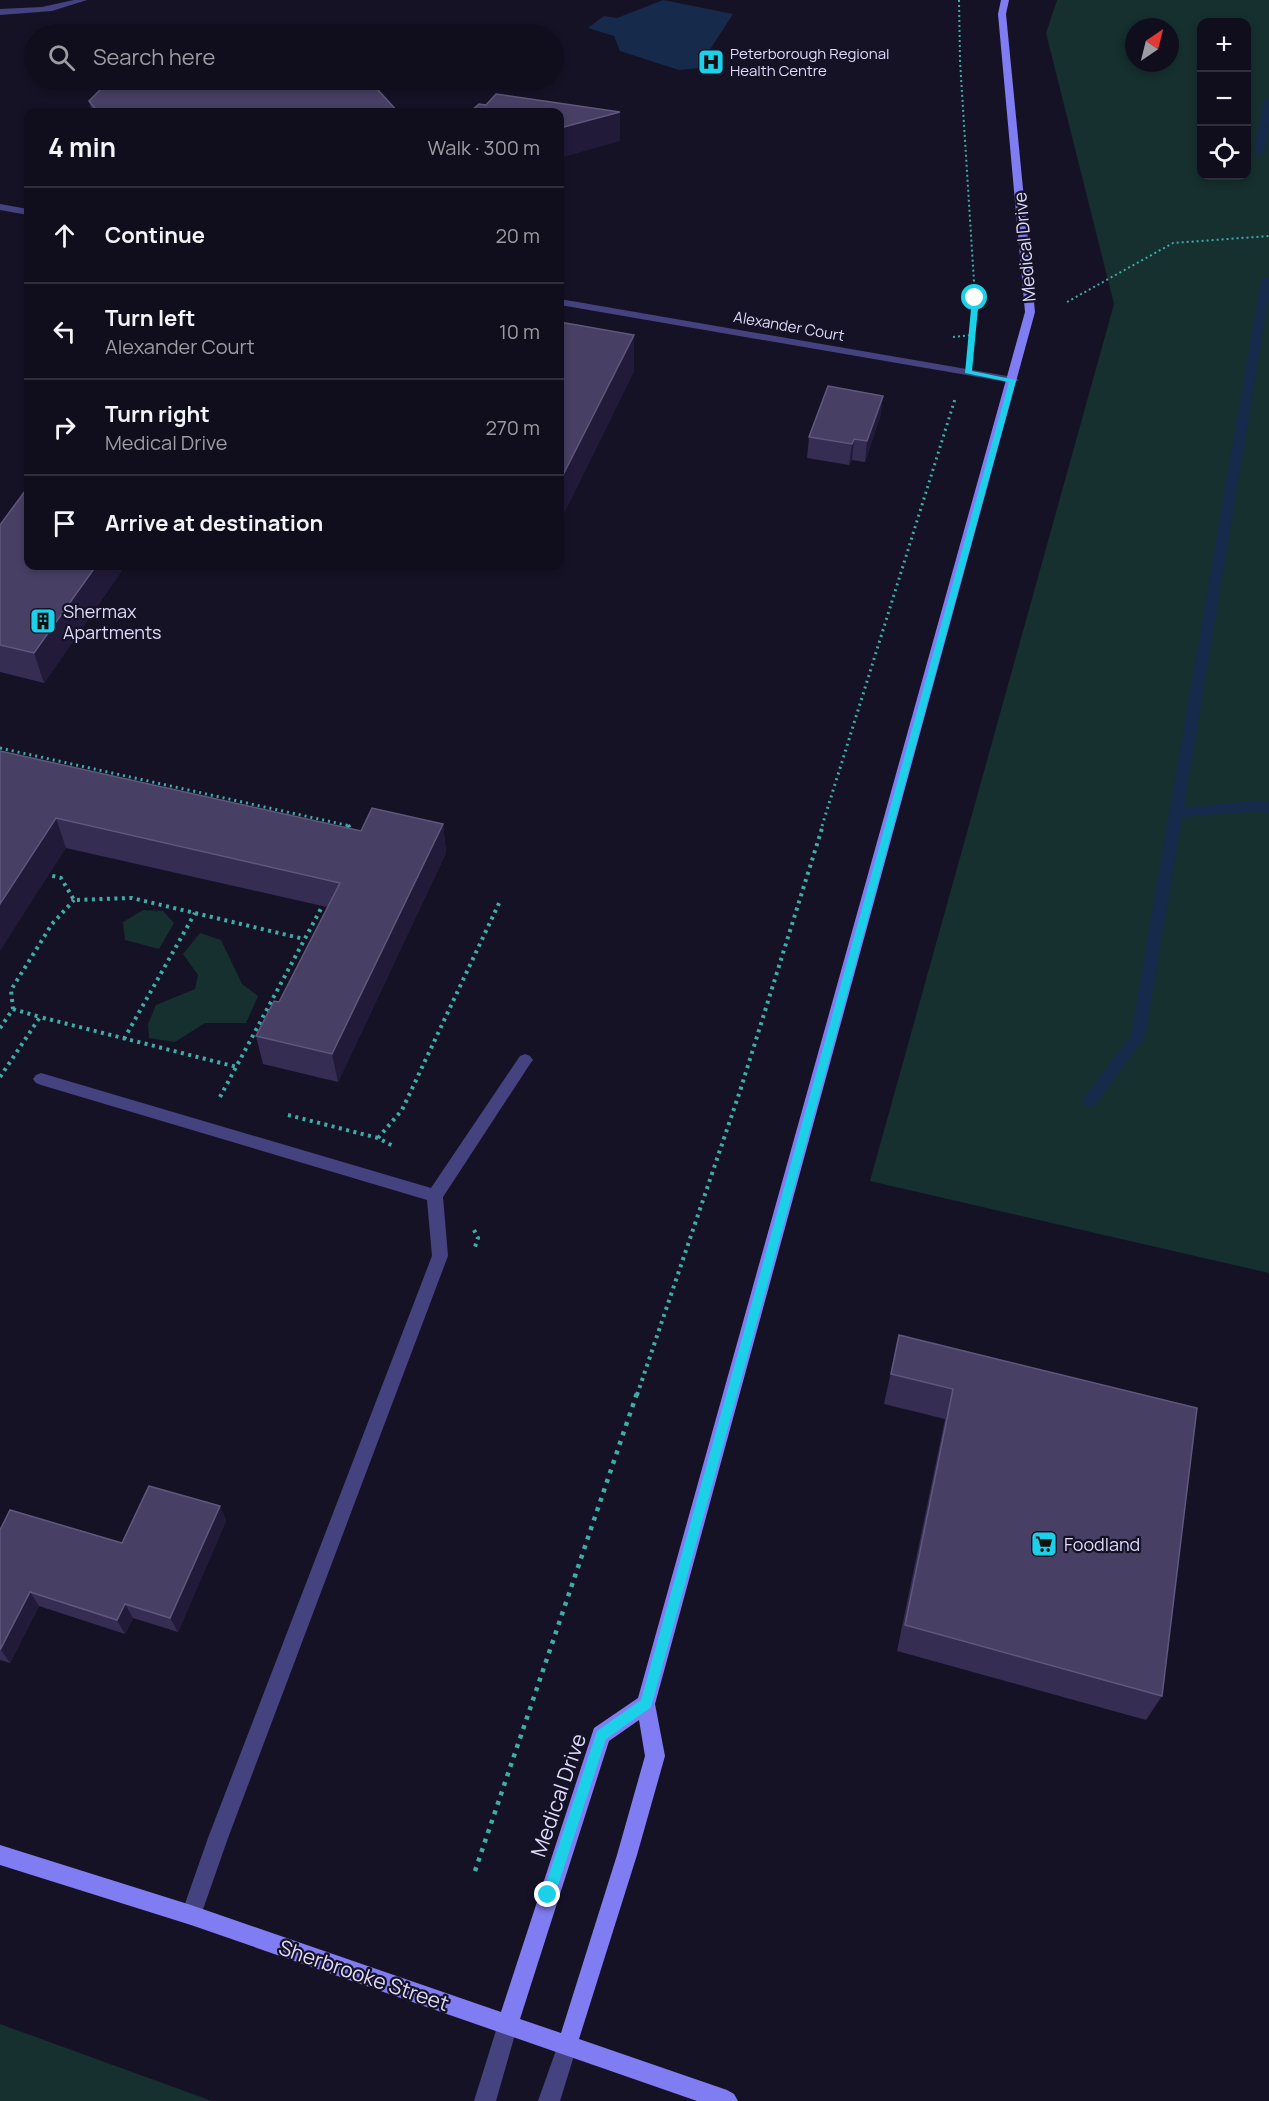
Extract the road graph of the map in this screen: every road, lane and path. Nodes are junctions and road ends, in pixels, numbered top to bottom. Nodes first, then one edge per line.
1 (83, 0) edge
2 (959, 0) edge
3 (1005, 0) edge
4 (0, 12) edge
5 (0, 207) edge
6 (24, 211) edge
7 (1269, 236) edge
8 (1067, 302) dead end
9 (564, 303) edge
10 (968, 373) junction
11 (1013, 380) junction
12 (0, 748) edge
13 (356, 842) edge
14 (41, 873) edge
15 (501, 899) dead end
16 (74, 900) junction
17 (325, 900) edge
18 (195, 913) junction
19 (304, 939) junction
20 (13, 1009) junction
21 (40, 1017) junction
22 (0, 1028) edge
23 (124, 1039) junction
24 (525, 1060) dead end
25 (237, 1067) junction
26 (0, 1077) edge
27 (41, 1079) dead end
28 (203, 1128) junction
29 (378, 1137) dead end
30 (435, 1196) junction
31 (646, 1704) junction
32 (0, 1854) edge
33 (475, 1871) dead end
34 (191, 1915) junction
35 (508, 2024) junction
36 (567, 2046) junction
37 (485, 2101) edge
38 (549, 2101) edge
39 (727, 2101) edge

1 - 4 street
2 - 10 path
3 - 11 main road, Medical Drive
5 - 6 street
7 - 8 path
9 - 10 street, Alexander Court
10 - 11 street, Alexander Court
10 - 33 path
11 - 31 main road, Medical Drive
12 - 13 path
14 - 16 path
15 - 29 path
16 - 18 path
16 - 20 path
17 - 19 path
18 - 19 path
18 - 23 path
19 - 25 path
20 - 21 path
20 - 22 path
21 - 23 path
21 - 26 path
23 - 25 path
24 - 30 street
25 - 28 path
27 - 28 street
28 - 30 street
30 - 34 street
31 - 35 main road, Medical Drive
31 - 36 main road, Medical Drive
32 - 34 main road, Sherbrooke Street
34 - 35 main road, Sherbrooke Street
35 - 36 main road, Sherbrooke Street
35 - 37 street
36 - 38 street
36 - 39 main road, Sherbrooke Street

